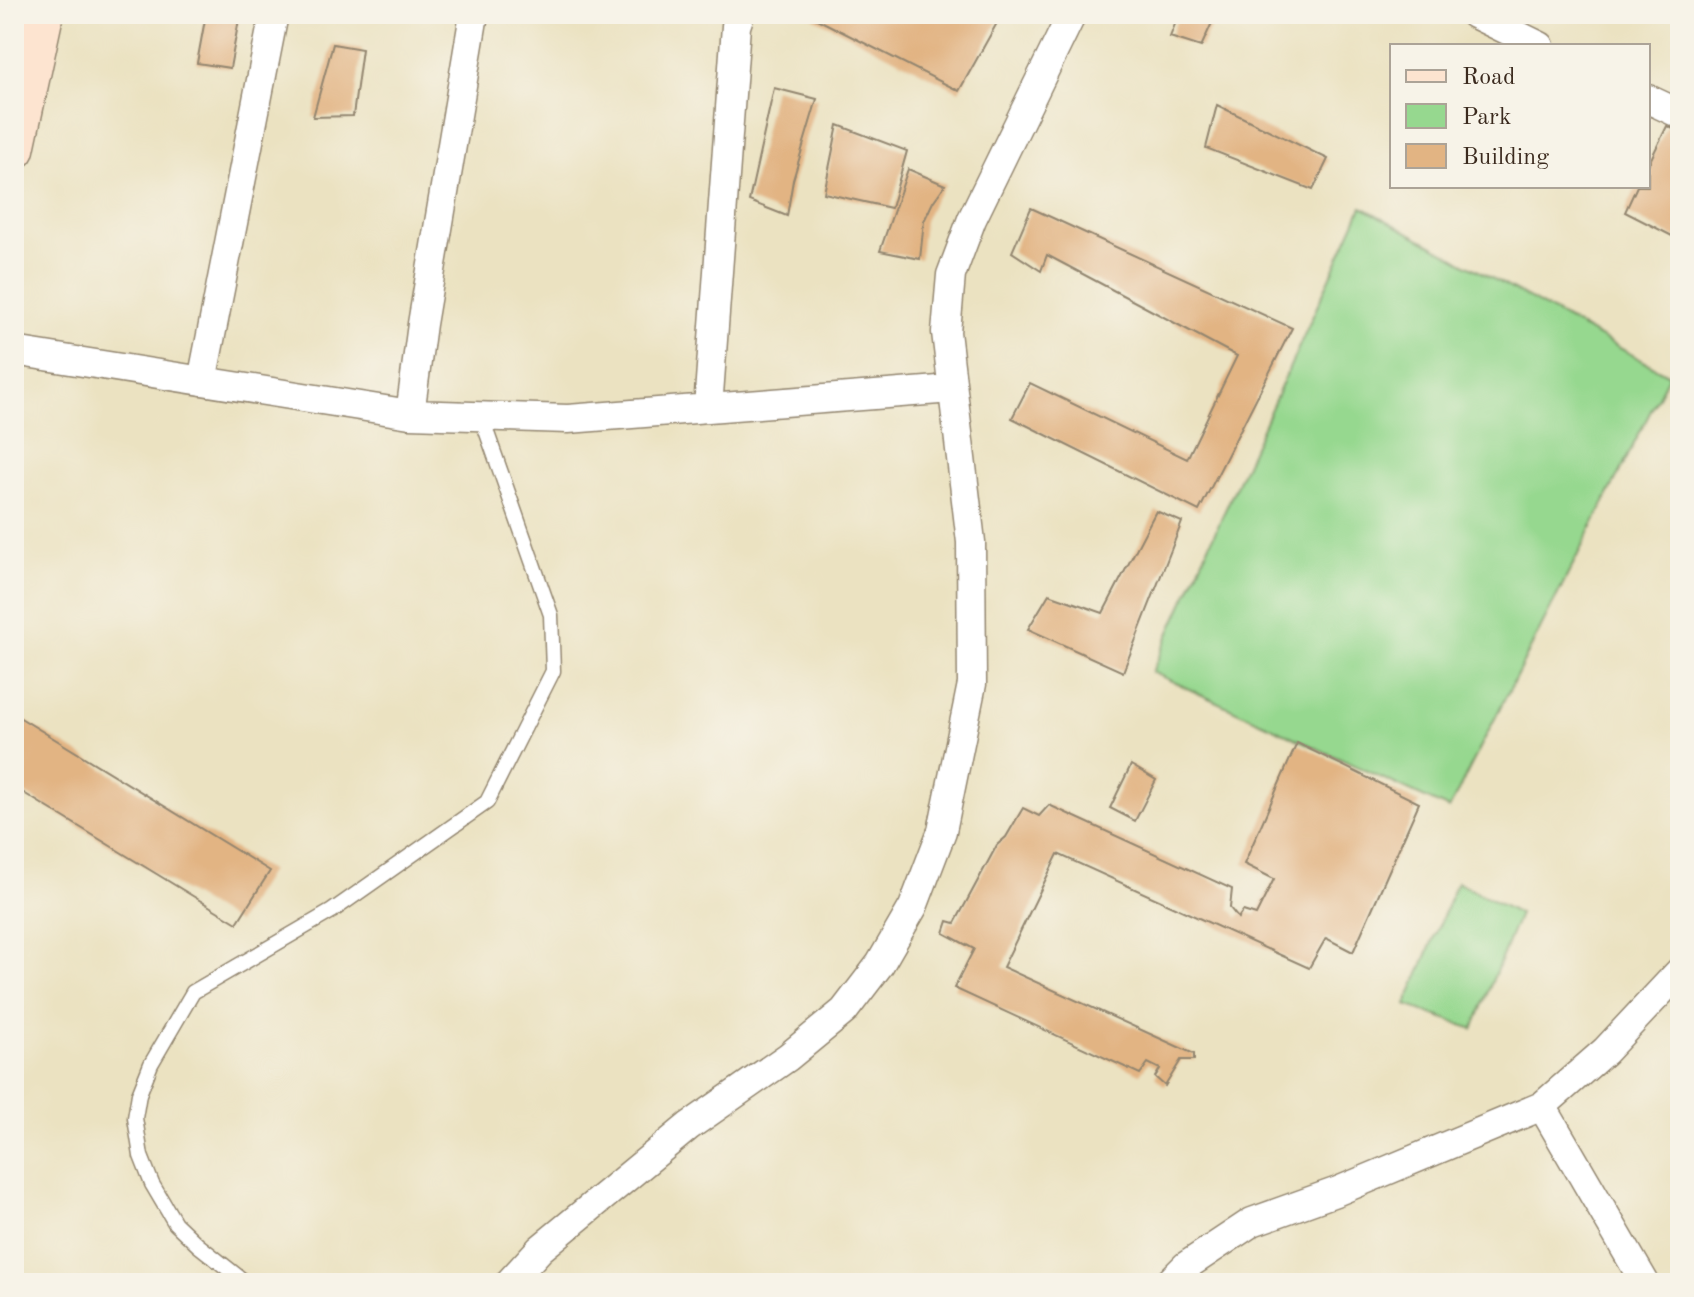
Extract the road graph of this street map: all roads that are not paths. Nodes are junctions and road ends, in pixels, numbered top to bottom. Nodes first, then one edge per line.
1 (43, 14) edge
2 (274, 14) edge
3 (474, 14) edge
4 (740, 14) edge
5 (1072, 14) edge
6 (1474, 14) edge
7 (1536, 44) edge
8 (1650, 100) edge
9 (1680, 114) edge
10 (14, 149) edge
11 (14, 351) edge
12 (202, 381) junction
13 (952, 389) junction
14 (708, 408) junction
15 (410, 414) junction
16 (481, 416) junction
17 (1680, 971) edge
18 (1542, 1106) junction
19 (246, 1283) edge
20 (509, 1283) edge
21 (1169, 1283) edge
22 (1645, 1283) edge

1 - 10 main road
2 - 12 street
3 - 15 street
4 - 14 street
5 - 13 street
6 - 7 street
8 - 9 street
11 - 12 street
12 - 15 street
13 - 14 street
13 - 20 street
14 - 16 street
15 - 16 street
16 - 19 lane
17 - 18 street
18 - 21 street
18 - 22 street

